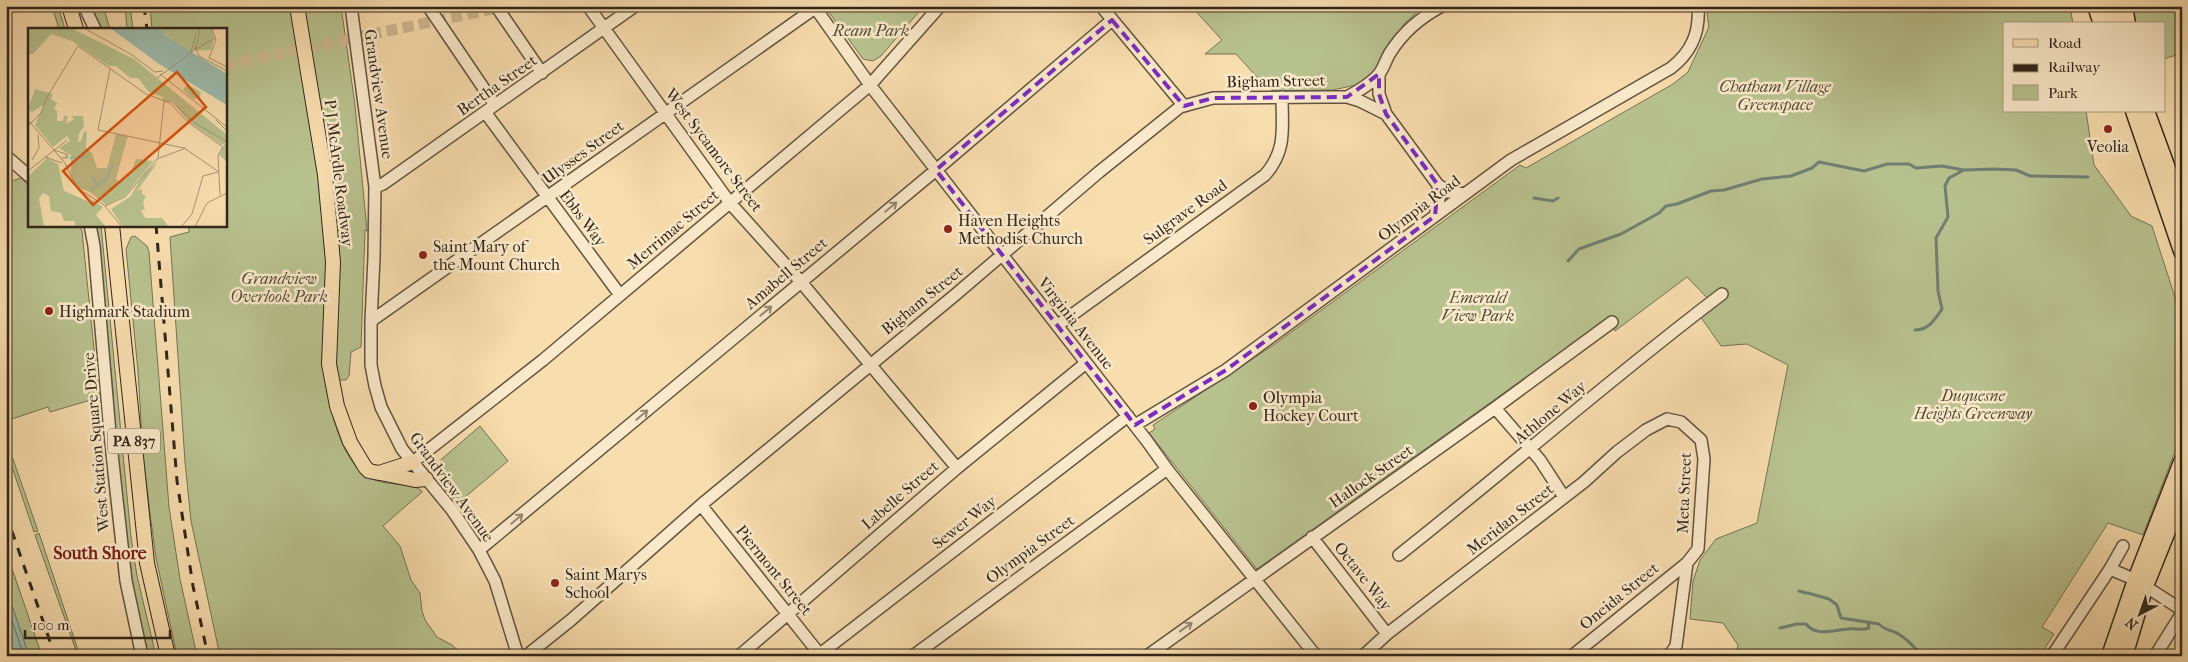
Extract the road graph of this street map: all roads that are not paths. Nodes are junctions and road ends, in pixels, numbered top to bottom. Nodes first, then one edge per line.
1 (69, 6) edge
2 (84, 6) edge
3 (297, 6) edge
4 (351, 6) edge
5 (428, 6) edge
6 (496, 6) edge
7 (588, 6) edge
8 (635, 6) edge
9 (940, 6) edge
10 (1101, 6) edge
11 (1442, 6) edge
12 (1698, 6) edge
13 (2096, 6) edge
14 (2108, 6) edge
15 (2124, 6) edge
16 (814, 7) edge
17 (1112, 20) junction
18 (2101, 22) edge
19 (2113, 22) edge
20 (2127, 22) edge
21 (76, 28) edge
22 (95, 28) edge
23 (604, 29) junction
24 (542, 73) junction
25 (1379, 74) junction
26 (870, 85) junction
27 (1282, 97) junction
28 (1347, 97) junction
29 (495, 105) junction
30 (1184, 106) junction
31 (485, 112) junction
32 (665, 112) junction
33 (2134, 112) edge
34 (2146, 112) edge
35 (1386, 114) junction
36 (6, 156) edge
37 (936, 170) junction
38 (28, 175) edge
39 (1438, 185) junction
40 (375, 187) junction
41 (1465, 194) junction
42 (547, 198) junction
43 (730, 203) junction
44 (2182, 209) edge
45 (1436, 216) junction
46 (90, 226) edge
47 (112, 226) edge
48 (2182, 250) edge
49 (1001, 255) junction
50 (801, 282) junction
51 (1722, 294) dead end
52 (620, 295) junction
53 (371, 322) junction
54 (1612, 322) dead end
55 (1058, 325) junction
56 (1086, 363) junction
57 (869, 364) junction
58 (1495, 408) junction
59 (1132, 421) junction
60 (1681, 422) joint
61 (1531, 449) junction
62 (412, 462) junction
63 (2182, 462) edge
64 (956, 468) junction
65 (1167, 469) junction
66 (380, 473) junction
67 (426, 479) junction
68 (2182, 494) edge
69 (1564, 497) junction
70 (701, 505) junction
71 (1312, 537) junction
72 (2123, 546) dead end
73 (479, 550) junction
74 (1399, 555) dead end
75 (1687, 563) junction
76 (2110, 569) junction
77 (1254, 579) junction
78 (2140, 583) junction
79 (2182, 611) edge
80 (789, 614) junction
81 (1387, 634) junction
82 (820, 655) edge
83 (142, 656) edge
84 (168, 656) edge
85 (518, 656) edge
86 (526, 656) edge
87 (739, 656) edge
88 (913, 656) edge
89 (1147, 656) edge
90 (1316, 656) edge
91 (1363, 656) edge
92 (1572, 656) edge
93 (1669, 656) edge
94 (2052, 656) edge
95 (2110, 656) edge
96 (2124, 656) edge
97 (2155, 656) edge

1 - 21 main road
2 - 22 street
3 - 66 main road, P J McArdle Roadway
4 - 40 street, Grandview Avenue
5 - 29 street
6 - 24 street
7 - 23 street, West Sycamore Street
8 - 23 street, Bertha Street
9 - 26 street, Merrimac Street
10 - 17 street
11 - 25 street
12 - 41 street, Olympia Road
13 - 18 highway
14 - 19 highway
15 - 20 highway
16 - 26 street, Virginia Avenue
16 - 32 street, Ulysses Street
17 - 30 street
17 - 37 street, Amabell Street
23 - 24 street, Bertha Street
23 - 32 street, West Sycamore Street
24 - 29 street, Bertha Street
25 - 28 street
25 - 35 street
26 - 37 street, Virginia Avenue
26 - 43 street, Merrimac Street
27 - 28 street, Bigham Street
27 - 30 street, Bigham Street
27 - 55 street, Sulgrave Road
28 - 35 street, Bigham Street
29 - 31 street, Bertha Street
30 - 49 street, Bigham Street
31 - 40 street, Bertha Street
31 - 42 street, Ebbs Way
32 - 42 street, Ulysses Street
32 - 43 street, West Sycamore Street
33 - 48 highway
34 - 44 highway
35 - 39 street, Bigham Street
36 - 38 street
37 - 49 street, Virginia Avenue
50 -> 37 street, Amabell Street
39 - 41 street
39 - 45 street
40 - 53 street, Grandview Avenue
41 - 45 street, Olympia Road
42 - 52 street, Ebbs Way
42 - 53 street, Ulysses Street
43 - 50 street, West Sycamore Street
43 - 52 street, Merrimac Street
45 - 59 street, Olympia Road
46 - 83 street, West Station Square Drive
47 - 84 main road, PA 837
49 - 55 street, Virginia Avenue
49 - 57 street, Bigham Street
50 - 57 street, West Sycamore Street
73 -> 50 street, Amabell Street
51 - 61 street, Athlone Way
52 - 62 street, Merrimac Street
53 - 62 street, Grandview Avenue
54 - 58 street, Hallock Street
55 - 56 street, Virginia Avenue
56 - 59 street, Virginia Avenue
56 - 64 street, Labelle Street
57 - 64 street, West Sycamore Street
57 - 70 street, Bigham Street
58 - 61 street
58 - 71 street, Hallock Street
59 - 65 street, Virginia Avenue
59 - 82 street, Sewer Way
60 - 69 street, Meridan Street
60 - 75 street, Meta Street
61 - 69 street
61 - 74 street, Athlone Way
62 - 66 main road
62 - 67 street, Grandview Avenue
63 - 78 highway
64 - 80 street, Labelle Street
65 - 77 street, Virginia Avenue
65 - 88 street, Olympia Street
66 - 67 main road
67 - 73 street, Grandview Avenue
68 - 78 highway
69 - 81 street, Meridan Street
70 - 80 street, Piermont Street
70 - 86 street, Bigham Street
71 - 77 street, Hallock Street
71 - 81 street, Octave Way
72 - 76 street
73 - 85 street, Grandview Avenue
75 - 92 street, Oneida Street
75 - 93 street, Meta Street
76 - 78 street
76 - 94 street
89 -> 77 street, Hallock Street
77 - 90 street, Virginia Avenue
78 - 79 street
78 - 95 highway
78 - 96 highway
79 - 97 street
80 - 82 street, Piermont Street
80 - 87 street, Labelle Street
81 - 91 street, Meridan Street

